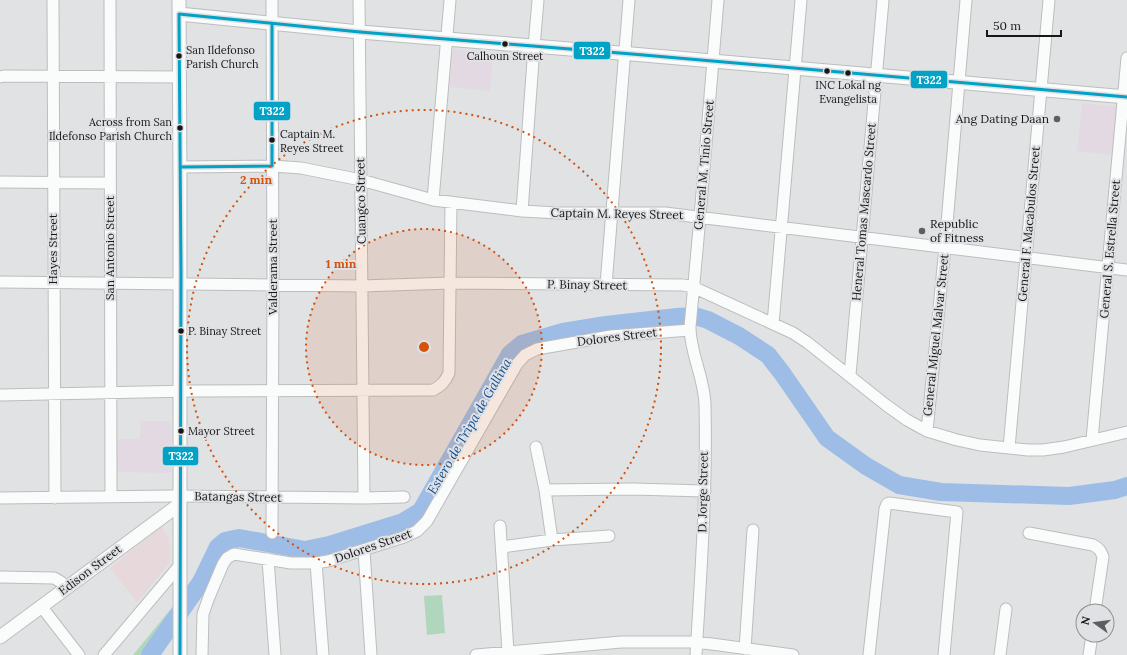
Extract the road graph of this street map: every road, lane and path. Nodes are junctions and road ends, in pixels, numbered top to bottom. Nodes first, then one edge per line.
1 (53, 0) edge
2 (110, 0) edge
3 (178, 0) edge
4 (272, 0) edge
5 (359, 0) edge
6 (450, 0) edge
7 (538, 0) edge
8 (629, 0) edge
9 (718, 0) edge
10 (801, 0) edge
11 (883, 0) edge
12 (966, 0) edge
13 (1049, 0) edge
14 (179, 14) junction
15 (272, 24) junction
16 (360, 32) junction
17 (448, 40) junction
18 (534, 47) junction
19 (624, 54) junction
20 (1127, 58) edge
21 (712, 61) junction
22 (796, 68) junction
23 (876, 75) junction
24 (54, 76) junction
25 (0, 77) edge
26 (110, 77) junction
27 (180, 77) junction
28 (960, 82) junction
29 (1041, 89) junction
30 (1125, 96) edge
31 (272, 166) junction
32 (180, 167) junction
33 (361, 180) junction
34 (0, 182) edge
35 (53, 183) junction
36 (110, 183) junction
37 (434, 200) junction
38 (451, 202) junction
39 (522, 211) junction
40 (611, 213) junction
41 (700, 217) junction
42 (782, 227) junction
43 (862, 237) junction
44 (945, 247) junction
45 (1026, 258) junction
46 (1109, 268) junction
47 (1127, 270) edge
48 (0, 282) edge
49 (53, 283) junction
50 (111, 283) junction
51 (450, 283) junction
52 (180, 284) junction
53 (273, 285) junction
54 (606, 285) junction
55 (362, 286) junction
56 (693, 287) junction
57 (773, 324) junction
58 (690, 328) junction
59 (850, 375) junction
60 (272, 390) junction
61 (362, 390) junction
62 (180, 391) junction
63 (111, 393) junction
64 (54, 394) junction
65 (0, 395) edge
66 (927, 430) junction
67 (1127, 432) edge
68 (1092, 440) junction
69 (536, 447) dead end
70 (1009, 448) junction
71 (545, 490) junction
72 (704, 491) junction
73 (0, 492) edge
74 (111, 497) junction
75 (272, 497) junction
76 (404, 497) dead end
77 (0, 498) edge
78 (55, 498) junction
79 (364, 498) junction
80 (180, 500) junction
81 (500, 526) dead end
82 (753, 530) dead end
83 (272, 533) dead end
84 (1029, 533) dead end
85 (609, 536) dead end
86 (552, 540) junction
87 (502, 547) junction
88 (364, 551) junction
89 (268, 559) junction
90 (316, 563) junction
91 (180, 565) junction
92 (0, 578) edge
93 (66, 588) junction
94 (1096, 603) edge
95 (41, 606) junction
96 (1006, 609) dead end
97 (0, 637) edge
98 (697, 642) junction
99 (1091, 643) edge
100 (745, 649) junction
101 (508, 652) junction
102 (79, 655) edge
103 (104, 655) edge
104 (180, 655) edge
105 (202, 655) edge
106 (275, 655) edge
107 (323, 655) edge
108 (371, 655) edge
109 (482, 655) edge
110 (696, 655) edge
111 (792, 655) edge
112 (869, 655) edge
113 (944, 655) edge
114 (1000, 655) edge
115 (1089, 655) edge

1 - 24 street, Hayes Street
2 - 26 street, San Antonio Street
3 - 14 main road
4 - 15 street, Valderama Street
5 - 16 street, Cuangco Street
6 - 17 street
7 - 18 street
8 - 19 street
9 - 21 street, General M. Tinio Street
10 - 22 street
11 - 23 street, Heneral Tomas Mascardo Street
12 - 28 street, General Miguel Malvar Street
13 - 29 street, General F. Macabulos Street
14 - 15 main road
14 - 27 main road
15 - 16 main road
15 - 31 street, Valderama Street
16 - 17 main road
16 - 33 street, Cuangco Street
17 - 18 main road
17 - 37 street
18 - 19 main road
18 - 39 street
19 - 21 main road
19 - 40 street
20 - 30 street, General S. Estrella Street
21 - 22 main road
21 - 41 street, General M. Tinio Street
22 - 23 main road
22 - 42 street
23 - 28 main road
23 - 43 street, Heneral Tomas Mascardo Street
24 - 25 street
24 - 26 street
24 - 35 street, Hayes Street
26 - 27 street
26 - 36 street, San Antonio Street
27 - 32 main road
28 - 29 main road
28 - 44 street, General Miguel Malvar Street
29 - 30 main road
29 - 45 street, General F. Macabulos Street
30 - 46 street, General S. Estrella Street
31 - 32 street, Captain M. Reyes Street
31 - 33 street, Captain M. Reyes Street
31 - 53 street, Valderama Street
32 - 52 main road
33 - 37 street, Captain M. Reyes Street
33 - 55 street, Cuangco Street
34 - 35 street
35 - 36 street
35 - 49 street, Hayes Street
36 - 50 street, San Antonio Street
37 - 38 street, Captain M. Reyes Street
38 - 39 street, Captain M. Reyes Street
38 - 51 street
39 - 40 street, Captain M. Reyes Street
40 - 41 street, Captain M. Reyes Street
40 - 54 street
41 - 42 street, Captain M. Reyes Street
41 - 56 street, General M. Tinio Street
42 - 43 street, Captain M. Reyes Street
42 - 57 street
43 - 44 street, Captain M. Reyes Street
43 - 59 street, Heneral Tomas Mascardo Street
44 - 45 street, Captain M. Reyes Street
44 - 66 street, General Miguel Malvar Street
45 - 46 street, Captain M. Reyes Street
45 - 70 street, General F. Macabulos Street
46 - 47 street, Captain M. Reyes Street
46 - 68 street, General S. Estrella Street
48 - 49 street, P. Binay Street
49 - 50 street, P. Binay Street
49 - 64 street, Hayes Street
50 - 52 street, P. Binay Street
50 - 63 street, San Antonio Street
51 - 54 street, P. Binay Street
51 - 55 street, P. Binay Street
51 - 61 street
52 - 53 street, P. Binay Street
52 - 62 main road
53 - 55 street, P. Binay Street
53 - 60 street, Valderama Street
54 - 56 street, P. Binay Street
55 - 61 street, Cuangco Street
56 - 57 street, P. Binay Street
56 - 58 street, General M. Tinio Street
57 - 59 street, P. Binay Street
58 - 72 street, D. Jorge Street
58 - 88 street, Dolores Street
59 - 66 street, P. Binay Street
60 - 61 street
60 - 62 street
60 - 75 street, Valderama Street
61 - 79 street, Cuangco Street
62 - 63 street
62 - 80 main road
63 - 64 street
63 - 74 street, San Antonio Street
64 - 65 street
64 - 78 street, Hayes Street
66 - 70 street, P. Binay Street
67 - 68 street, P. Binay Street
68 - 70 street, P. Binay Street
69 - 71 street
71 - 72 street
71 - 86 street
72 - 98 street, D. Jorge Street
73 - 77 street
74 - 78 street, Batangas Street
74 - 80 street, Batangas Street
75 - 79 street, Batangas Street
75 - 80 street, Batangas Street
75 - 83 street, Valderama Street
76 - 79 street, Batangas Street
77 - 78 street, Batangas Street
80 - 91 main road
80 - 93 main road, Edison Street
81 - 87 street
82 - 100 street
84 - 94 street
85 - 86 street
86 - 87 street
87 - 101 street
88 - 90 street, Dolores Street
88 - 108 street
89 - 90 street, Dolores Street
89 - 105 street, Dolores Street
89 - 106 street
90 - 107 street
91 - 103 street
91 - 104 main road
92 - 93 street
93 - 95 main road, Edison Street
95 - 97 main road, Edison Street
95 - 102 street
96 - 114 street
98 - 100 street
98 - 101 street
98 - 110 street, D. Jorge Street
99 - 115 street
100 - 111 street
101 - 109 street
112 - 113 street

